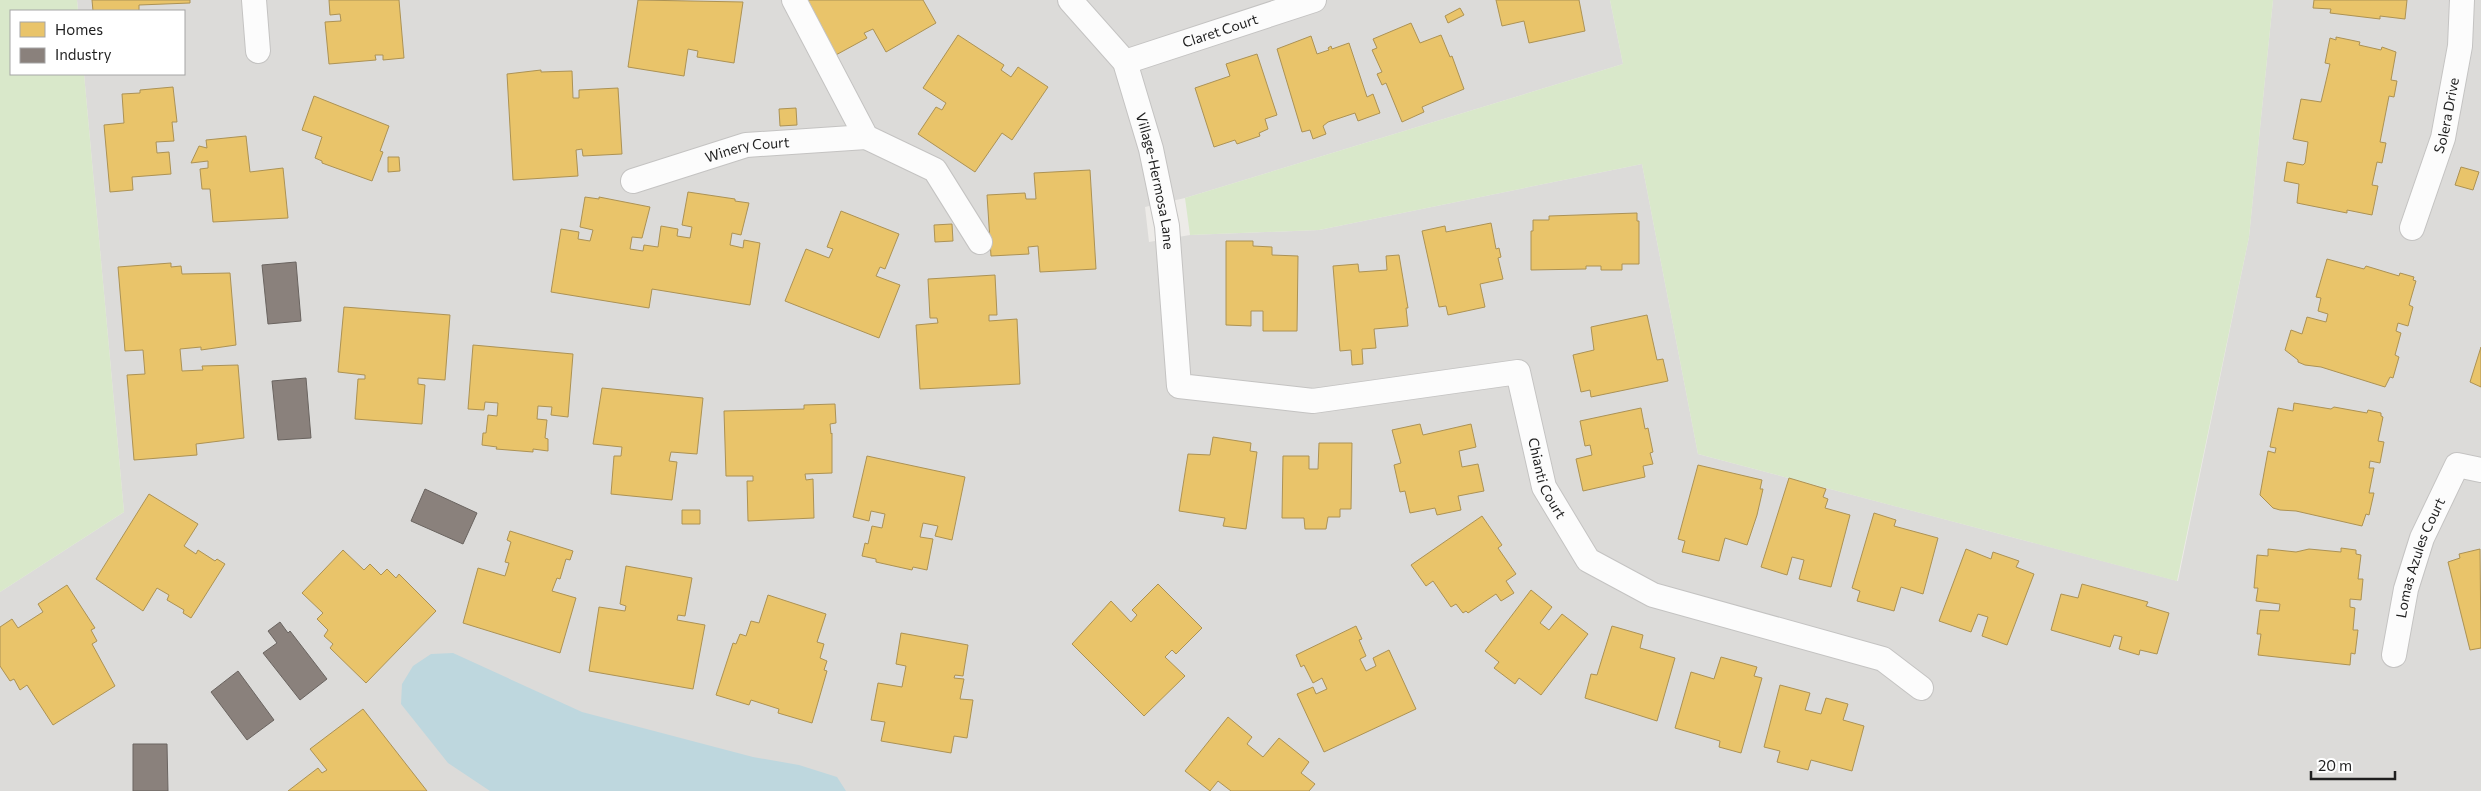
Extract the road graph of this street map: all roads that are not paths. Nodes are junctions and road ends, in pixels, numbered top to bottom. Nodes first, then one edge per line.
1 (254, 0) edge
2 (794, 0) edge
3 (1070, 0) edge
4 (1314, 0) edge
5 (2462, 0) edge
6 (2471, 46) edge
7 (258, 51) dead end
8 (1125, 62) junction
9 (866, 137) junction
10 (633, 181) dead end
11 (2412, 228) dead end
12 (980, 242) dead end
13 (1179, 386) joint
14 (2481, 470) edge
15 (2394, 655) dead end
16 (1921, 688) dead end

1 - 7 street
2 - 9 street
3 - 8 street, Village-Hermosa Lane
4 - 8 street, Claret Court
5 - 6 street, Solera Drive
6 - 11 street, Solera Drive
8 - 13 street, Village-Hermosa Lane
9 - 10 street, Winery Court
9 - 12 street, Winery Court
13 - 16 street, Chianti Court
14 - 15 street, Lomas Azules Court

